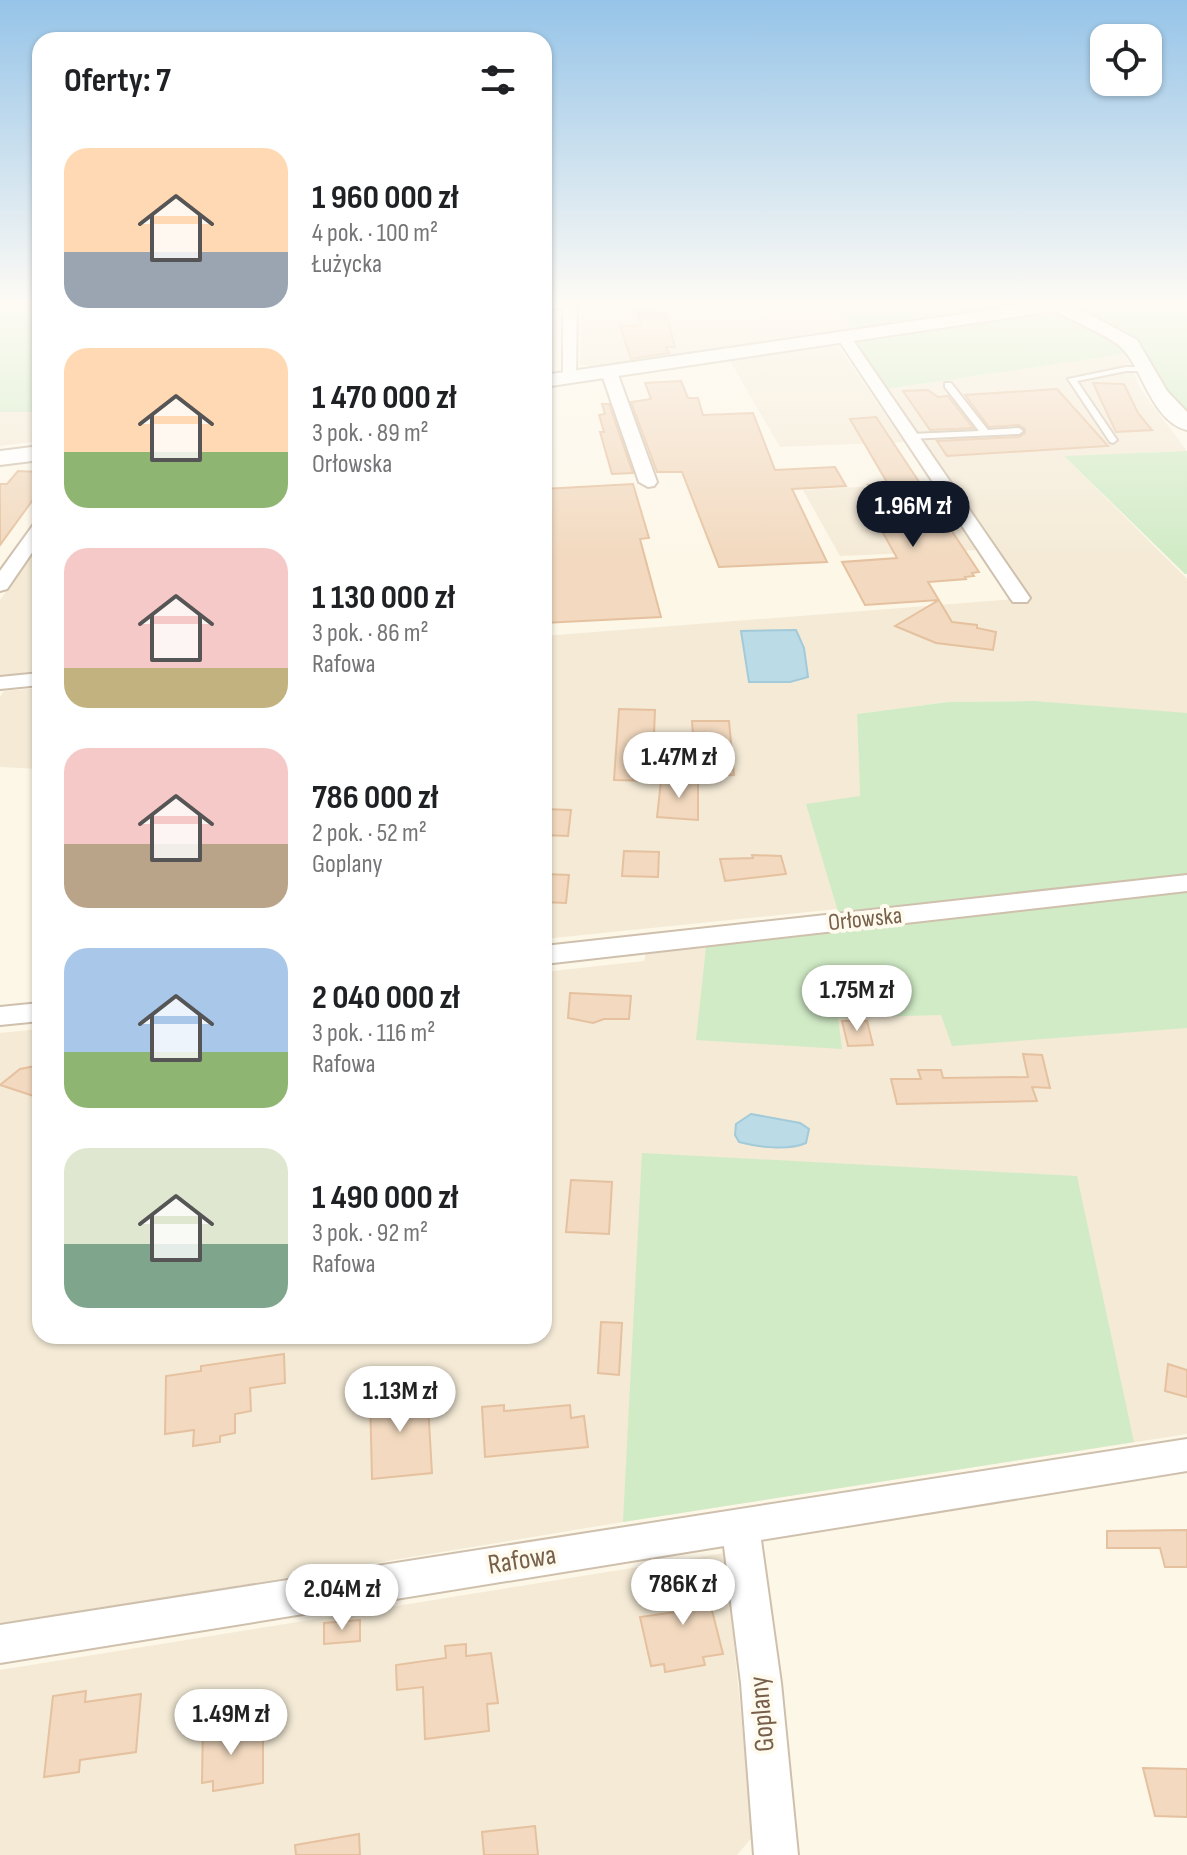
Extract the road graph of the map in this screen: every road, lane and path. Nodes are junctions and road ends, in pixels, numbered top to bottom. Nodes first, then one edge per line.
1 (615, 388) edge
2 (878, 388) edge
3 (950, 388) edge
4 (1078, 388) edge
5 (1155, 388) edge
6 (1187, 424) edge
7 (1019, 431) dead end
8 (986, 433) junction
9 (911, 437) junction
10 (1113, 440) dead end
11 (32, 454) edge
12 (0, 458) edge
13 (648, 482) dead end
14 (32, 539) edge
15 (0, 585) edge
16 (1020, 598) dead end
17 (32, 680) edge
18 (0, 683) edge
19 (1187, 883) edge
20 (552, 954) edge
21 (32, 1013) edge
22 (0, 1016) edge
23 (1187, 1455) edge
24 (740, 1526) junction
25 (0, 1644) edge
26 (776, 1855) edge

1 - 13 street
2 - 9 street
3 - 8 lane
4 - 10 lane
5 - 6 street
7 - 8 lane
8 - 9 lane
9 - 16 street
11 - 12 street
14 - 15 street
17 - 18 street
19 - 20 street, Orłowska
21 - 22 street
23 - 24 street, Rafowa
24 - 25 street, Rafowa
24 - 26 street, Goplany

